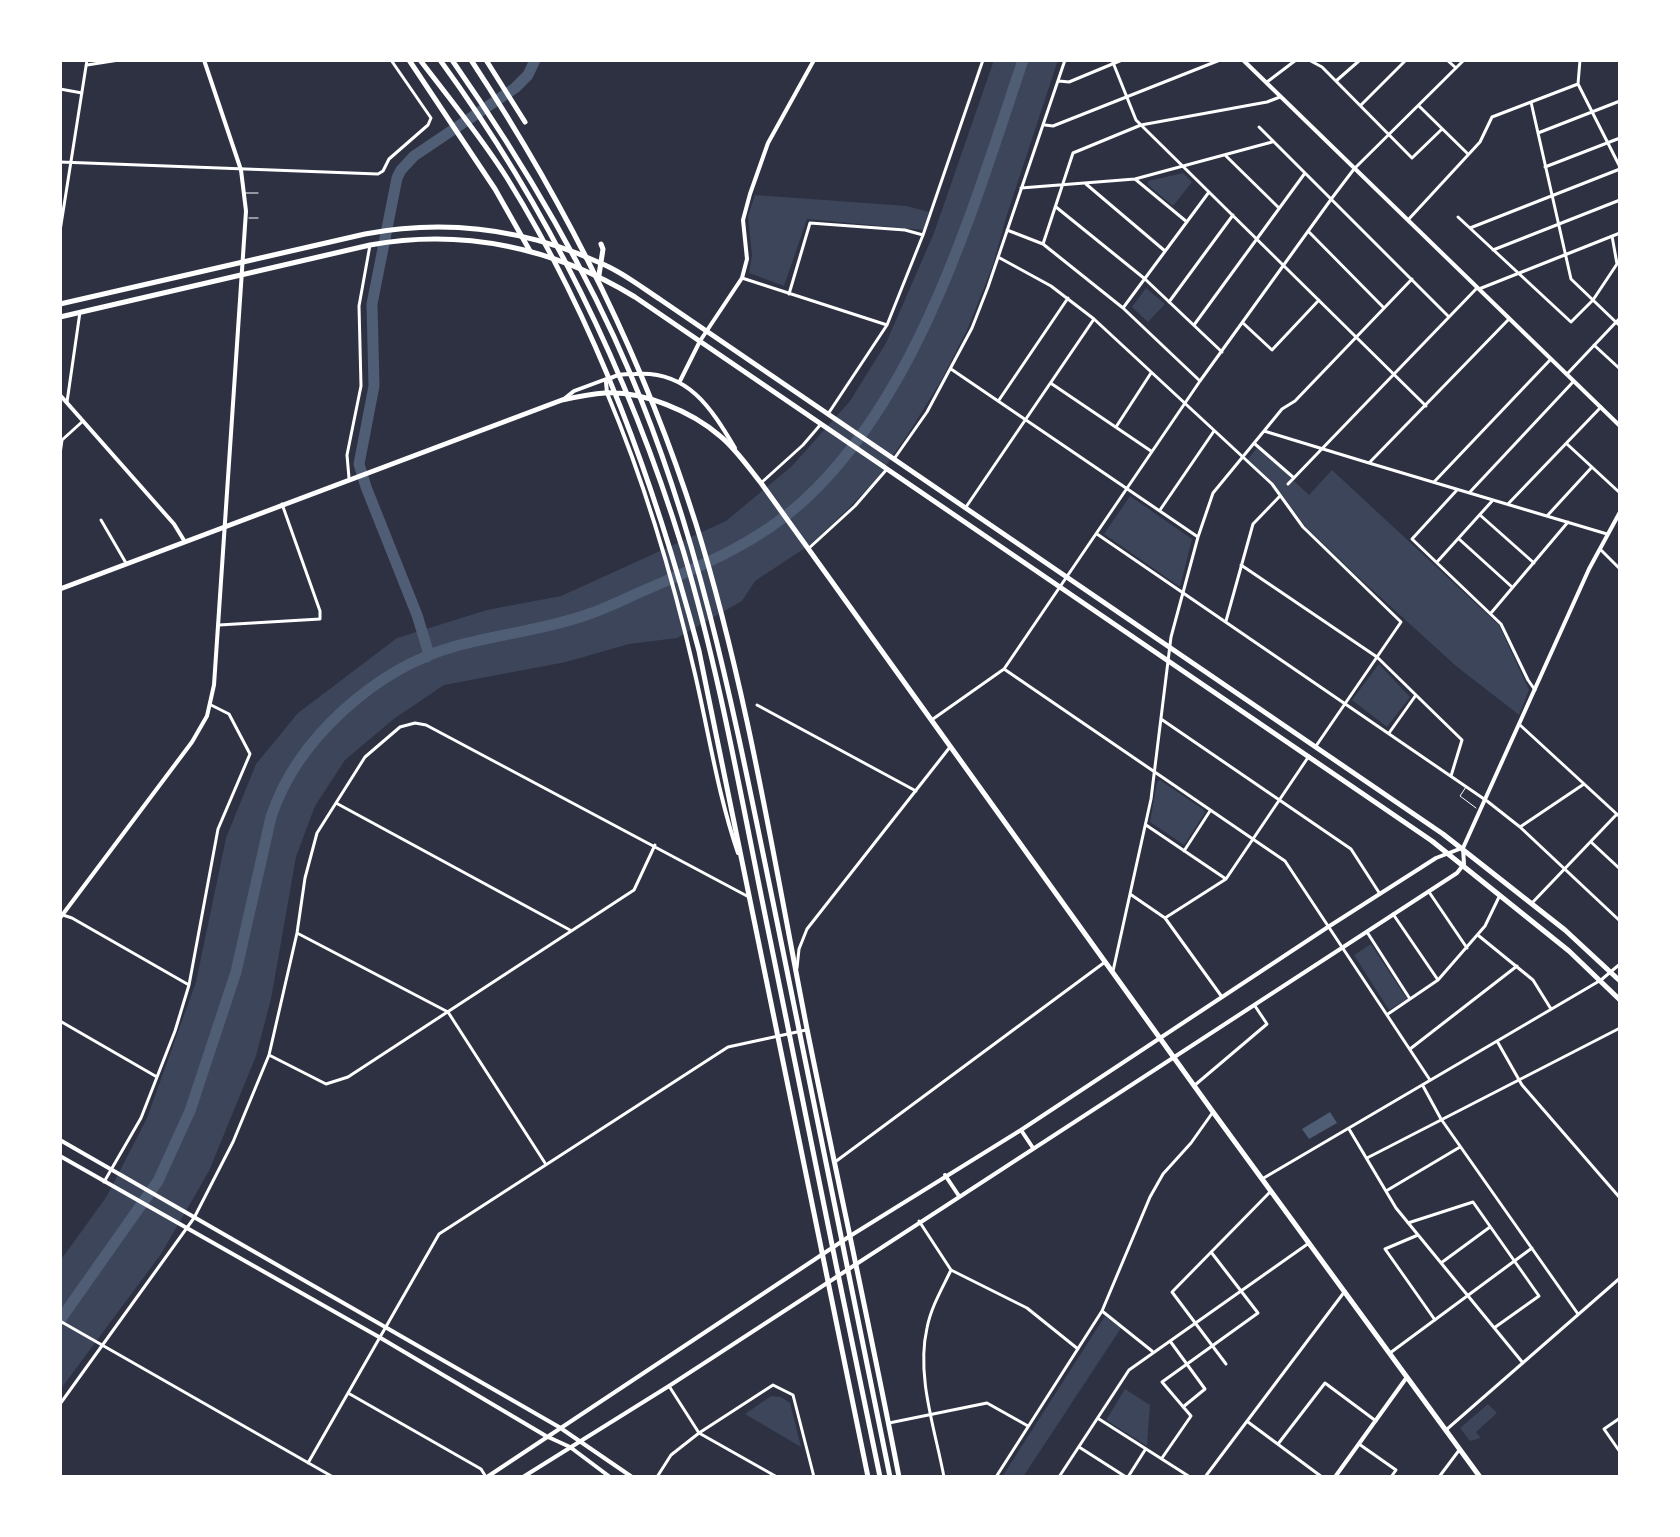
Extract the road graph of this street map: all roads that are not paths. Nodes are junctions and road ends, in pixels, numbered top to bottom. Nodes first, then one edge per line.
1 (119, 60) edge
2 (204, 60) edge
3 (391, 60) edge
4 (409, 60) edge
5 (420, 60) edge
6 (440, 60) edge
7 (452, 60) edge
8 (471, 60) edge
9 (486, 60) edge
10 (814, 60) edge
11 (983, 60) edge
12 (1065, 60) edge
13 (1122, 60) edge
14 (1220, 60) edge
15 (1243, 60) edge
16 (1296, 60) edge
17 (1309, 60) edge
18 (1360, 60) edge
19 (1406, 60) edge
20 (1447, 60) edge
21 (1464, 60) edge
22 (1580, 60) edge
23 (87, 62) edge
24 (1112, 62) edge
25 (1456, 68) junction
26 (1058, 81) junction
27 (1336, 81) junction
28 (1266, 83) junction
29 (1578, 84) junction
30 (60, 89) edge
31 (82, 93) junction
32 (1126, 97) junction
33 (1280, 97) junction
34 (1620, 101) edge
35 (1531, 102) junction
36 (1361, 105) junction
37 (1418, 105) junction
38 (1592, 112) junction
39 (525, 122) dead end
40 (1043, 125) junction
41 (1141, 125) junction
42 (1259, 127) dead end
43 (1442, 129) junction
44 (1538, 133) junction
45 (1389, 134) junction
46 (1620, 138) edge
47 (1274, 142) junction
48 (1608, 142) junction
49 (1468, 154) junction
50 (1225, 155) junction
51 (60, 162) edge
52 (71, 163) junction
53 (1183, 166) junction
54 (1545, 167) junction
55 (1620, 168) edge
56 (1354, 169) junction
57 (241, 170) junction
58 (1305, 173) junction
59 (1135, 179) junction
60 (1086, 184) junction
61 (1061, 187) junction
62 (1021, 188) junction
63 (1209, 192) junction
64 (245, 193) junction
65 (258, 193) dead end
66 (1552, 196) junction
67 (1332, 198) junction
68 (1620, 200) edge
69 (1056, 207) junction
70 (1279, 208) junction
71 (1233, 215) junction
72 (1458, 217) dead end
73 (246, 218) junction
74 (258, 218) dead end
75 (1408, 220) junction
76 (1187, 222) junction
77 (1558, 225) junction
78 (1470, 228) junction
79 (1007, 230) junction
80 (60, 231) edge
81 (1308, 231) junction
82 (1620, 233) edge
83 (521, 234) junction
84 (923, 235) junction
85 (1612, 236) junction
86 (1257, 238) junction
87 (373, 244) junction
88 (601, 244) dead end
89 (1043, 244) junction
90 (1493, 250) junction
91 (530, 251) junction
92 (1165, 251) junction
93 (1564, 254) junction
94 (998, 257) junction
95 (244, 262) junction
96 (601, 263) junction
97 (1285, 265) junction
98 (1518, 273) junction
99 (243, 275) junction
100 (599, 275) junction
101 (742, 278) junction
102 (1145, 279) junction
103 (1412, 279) junction
104 (1478, 288) junction
105 (789, 294) junction
106 (1068, 298) junction
107 (1319, 300) junction
108 (1593, 300) junction
109 (1169, 302) junction
110 (60, 304) edge
111 (1123, 308) junction
112 (1384, 308) junction
113 (80, 312) junction
114 (60, 317) edge
115 (1449, 317) junction
116 (1620, 318) edge
117 (1094, 319) junction
118 (1509, 319) junction
119 (1243, 323) junction
120 (1618, 324) edge
121 (887, 325) junction
122 (1194, 325) junction
123 (707, 331) junction
124 (1356, 337) junction
125 (700, 341) junction
126 (1594, 345) junction
127 (1222, 352) junction
128 (1551, 359) junction
129 (951, 369) junction
130 (1620, 369) edge
131 (1152, 373) junction
132 (1567, 374) junction
133 (1394, 375) junction
134 (609, 378) junction
135 (680, 381) junction
136 (1200, 381) junction
137 (1574, 381) junction
138 (1051, 383) junction
139 (607, 393) junction
140 (60, 395) edge
141 (562, 400) junction
142 (999, 400) junction
143 (67, 402) junction
144 (1185, 403) junction
145 (1426, 406) junction
146 (1601, 407) junction
147 (830, 415) junction
148 (1026, 418) junction
149 (83, 421) junction
150 (822, 425) junction
151 (1620, 426) edge
152 (1116, 427) junction
153 (1214, 431) junction
154 (1264, 431) junction
155 (1567, 443) junction
156 (1255, 444) junction
157 (1323, 448) junction
158 (1151, 451) junction
159 (60, 454) edge
160 (739, 454) junction
161 (891, 457) junction
162 (1243, 458) junction
163 (1369, 463) junction
164 (884, 467) junction
165 (1592, 467) junction
166 (349, 478) junction
167 (1294, 478) junction
168 (1434, 482) junction
169 (761, 483) junction
170 (1288, 484) dead end
171 (1127, 487) junction
172 (1457, 490) junction
173 (1469, 493) junction
174 (1620, 493) edge
175 (1280, 496) junction
176 (1493, 500) junction
177 (282, 504) junction
178 (1508, 504) junction
179 (966, 507) junction
180 (1160, 510) junction
181 (1620, 512) edge
182 (1480, 515) junction
183 (1547, 516) junction
184 (101, 520) dead end
185 (1568, 522) junction
186 (226, 525) junction
187 (1096, 533) junction
188 (1608, 534) junction
189 (1198, 537) junction
190 (1459, 539) junction
191 (185, 542) junction
192 (808, 549) junction
193 (1599, 549) junction
194 (1437, 562) junction
195 (126, 563) junction
196 (1534, 563) junction
197 (1241, 565) junction
198 (1620, 569) edge
199 (1067, 576) junction
200 (1060, 587) junction
201 (1512, 588) junction
202 (60, 589) edge
203 (1183, 593) junction
204 (1491, 613) junction
205 (1226, 621) junction
206 (219, 625) junction
207 (1169, 646) junction
208 (1377, 657) junction
209 (1167, 660) junction
210 (1004, 669) junction
211 (1535, 690) junction
212 (1416, 695) junction
213 (1346, 703) junction
214 (210, 705) junction
215 (757, 705) dead end
216 (1160, 718) junction
217 (932, 721) junction
218 (1521, 722) junction
219 (1389, 733) junction
220 (1316, 746) junction
221 (950, 747) junction
222 (1309, 756) junction
223 (1154, 772) junction
224 (1451, 776) junction
225 (1585, 783) junction
226 (1466, 787) junction
227 (916, 791) junction
228 (1279, 800) junction
229 (1487, 801) junction
230 (336, 803) junction
231 (1211, 810) junction
232 (1482, 811) junction
233 (1618, 816) edge
234 (1145, 825) junction
235 (1520, 827) junction
236 (1253, 839) junction
237 (1591, 842) junction
238 (655, 845) junction
239 (1463, 848) junction
240 (1184, 851) junction
241 (1448, 852) junction
242 (1464, 864) junction
243 (1565, 869) junction
244 (1620, 869) edge
245 (746, 874) junction
246 (1226, 879) junction
247 (1429, 892) junction
248 (1130, 894) junction
249 (1380, 894) junction
250 (1500, 894) junction
251 (751, 898) junction
252 (1532, 903) junction
253 (1393, 914) junction
254 (61, 916) edge
255 (1165, 918) junction
256 (1620, 921) edge
257 (1328, 927) junction
258 (570, 930) junction
259 (1367, 932) junction
260 (297, 933) junction
261 (1478, 935) junction
262 (1342, 948) junction
263 (1467, 948) junction
264 (1105, 962) junction
265 (1620, 964) edge
266 (1517, 966) junction
267 (1113, 971) junction
268 (1612, 973) junction
269 (797, 974) junction
270 (1438, 980) junction
271 (1601, 980) junction
272 (1620, 981) edge
273 (189, 985) junction
274 (1222, 997) junction
275 (1410, 999) junction
276 (1620, 1000) edge
277 (1254, 1005) junction
278 (1551, 1009) junction
279 (448, 1012) junction
280 (1386, 1015) junction
281 (60, 1021) edge
282 (1620, 1028) edge
283 (807, 1030) junction
284 (778, 1036) junction
285 (1160, 1036) junction
286 (1496, 1041) junction
287 (1410, 1049) junction
288 (269, 1055) junction
289 (1174, 1056) junction
290 (157, 1077) junction
291 (1430, 1080) junction
292 (1519, 1080) junction
293 (1423, 1084) junction
294 (1195, 1085) junction
295 (1213, 1112) junction
296 (1441, 1119) junction
297 (1348, 1128) junction
298 (1021, 1130) junction
299 (60, 1140) edge
300 (1460, 1147) junction
301 (1033, 1148) junction
302 (60, 1156) edge
303 (1366, 1158) junction
304 (835, 1162) junction
305 (545, 1163) junction
306 (112, 1171) junction
307 (945, 1175) junction
308 (1262, 1179) junction
309 (104, 1182) junction
310 (1271, 1191) junction
311 (1386, 1191) junction
312 (959, 1196) junction
313 (1620, 1198) edge
314 (194, 1218) junction
315 (919, 1221) junction
316 (1408, 1223) junction
317 (1490, 1227) junction
318 (187, 1228) junction
319 (1418, 1235) junction
320 (850, 1236) junction
321 (1309, 1243) junction
322 (1532, 1248) junction
323 (1211, 1252) junction
324 (822, 1257) junction
325 (1514, 1261) junction
326 (856, 1263) junction
327 (1441, 1263) junction
328 (951, 1270) junction
329 (1620, 1278) edge
330 (828, 1282) junction
331 (1614, 1283) junction
332 (1241, 1289) junction
333 (1620, 1290) edge
334 (1345, 1291) junction
335 (1467, 1295) junction
336 (1102, 1311) junction
337 (1578, 1314) junction
338 (1435, 1320) junction
339 (60, 1321) edge
340 (1194, 1323) junction
341 (386, 1326) junction
342 (1494, 1328) junction
343 (379, 1337) junction
344 (1169, 1341) junction
345 (101, 1346) junction
346 (1212, 1346) junction
347 (1078, 1349) junction
348 (1154, 1352) junction
349 (1389, 1353) junction
350 (1523, 1363) junction
351 (1186, 1364) junction
352 (1226, 1364) dead end
353 (1407, 1377) junction
354 (669, 1386) junction
355 (348, 1393) junction
356 (60, 1404) edge
357 (1183, 1407) junction
358 (932, 1414) junction
359 (1097, 1418) junction
360 (1620, 1418) edge
361 (1247, 1421) junction
362 (1376, 1421) junction
363 (889, 1423) junction
364 (1028, 1426) junction
365 (559, 1427) junction
366 (1446, 1430) junction
367 (699, 1433) junction
368 (546, 1436) junction
369 (581, 1441) junction
370 (1278, 1444) junction
371 (1359, 1444) junction
372 (570, 1447) junction
373 (1079, 1447) junction
374 (1146, 1449) junction
375 (1460, 1449) junction
376 (1620, 1452) edge
377 (1162, 1458) junction
378 (308, 1463) junction
379 (333, 1477) edge
380 (486, 1477) edge
381 (523, 1477) edge
382 (610, 1477) edge
383 (632, 1477) edge
384 (657, 1477) edge
385 (777, 1477) edge
386 (814, 1477) edge
387 (868, 1477) edge
388 (880, 1477) edge
389 (890, 1477) edge
390 (899, 1477) edge
391 (944, 1477) edge
392 (996, 1477) edge
393 (1059, 1477) edge
394 (1127, 1477) edge
395 (1190, 1477) edge
396 (1205, 1477) edge
397 (1322, 1477) edge
398 (1335, 1477) edge
399 (1391, 1477) edge
400 (1439, 1477) edge
401 (1480, 1477) edge

1 - 23 street
2 - 57 street
3 - 57 street
4 - 83 main road
5 - 245 main road
6 - 388 main road
7 - 389 main road
8 - 269 main road
9 - 39 main road
10 - 101 street
11 - 84 street
12 - 26 street
13 - 24 street
14 - 32 street
15 - 28 street
16 - 28 street
17 - 27 street
18 - 27 street
19 - 36 street
20 - 25 street
21 - 25 street
22 - 29 street
23 - 31 street
24 - 26 street
24 - 32 street
25 - 37 street
26 - 40 street
27 - 36 street
28 - 33 street
29 - 35 street
29 - 38 street
30 - 31 street
31 - 52 street
32 - 40 street
32 - 41 street
33 - 41 street
33 - 56 street
34 - 38 street
35 - 44 street
35 - 49 street
36 - 45 street
37 - 43 street
37 - 45 street
38 - 44 street
38 - 48 street
40 - 62 street
41 - 53 street
41 - 61 street
42 - 47 street
43 - 45 street
43 - 49 street
44 - 54 street
45 - 56 street
46 - 48 street
47 - 50 street
47 - 58 street
48 - 54 street
48 - 55 street
49 - 75 street
50 - 53 street
50 - 70 street
51 - 52 street
52 - 57 street
52 - 80 street
53 - 59 street
53 - 63 street
54 - 66 street
55 - 66 street
56 - 67 street
56 - 75 street
57 - 64 street
58 - 67 street
58 - 70 street
59 - 60 street
59 - 76 street
60 - 61 street
60 - 92 street
61 - 62 street
61 - 69 street
62 - 79 street
63 - 71 street
63 - 76 street
64 - 65 lane
64 - 73 street
66 - 77 street
66 - 78 street
67 - 81 street
67 - 103 street
68 - 77 street
69 - 89 street
69 - 102 street
70 - 86 street
71 - 86 street
71 - 109 street
72 - 78 street
73 - 74 lane
73 - 95 street
75 - 104 street
76 - 92 street
77 - 90 street
77 - 93 street
78 - 90 street
79 - 89 street
79 - 94 street
81 - 97 street
81 - 112 street
82 - 85 street
83 - 91 main road
83 - 95 main road
83 - 96 main road
84 - 105 street
84 - 121 street
85 - 93 street
85 - 108 street
86 - 97 street
86 - 122 street
87 - 91 main road
87 - 99 main road
87 - 166 street
88 - 96 main road
89 - 111 street
90 - 98 street
91 - 100 main road
92 - 102 street
93 - 98 street
93 - 108 street
94 - 106 street
94 - 129 street
95 - 99 street
95 - 110 main road
96 - 100 main road
96 - 123 main road
97 - 107 street
97 - 119 street
98 - 104 street
98 - 108 street
99 - 113 main road
99 - 186 street
100 - 125 main road
101 - 105 street
101 - 123 street
102 - 109 street
102 - 111 street
103 - 112 street
103 - 115 street
104 - 115 street
104 - 118 street
105 - 121 street
106 - 117 street
106 - 142 street
107 - 119 street
107 - 124 street
108 - 120 street
109 - 122 street
111 - 136 street
112 - 124 street
113 - 114 main road
113 - 143 street
115 - 133 street
116 - 120 street
117 - 131 street
117 - 138 street
118 - 128 street
118 - 145 street
119 - 127 street
120 - 126 street
121 - 147 street
122 - 127 street
123 - 125 street
123 - 147 main road
124 - 133 street
124 - 154 street
125 - 135 street
125 - 150 main road
126 - 130 street
126 - 132 street
127 - 136 street
128 - 132 street
128 - 168 street
129 - 142 street
129 - 161 street
131 - 144 street
131 - 152 street
132 - 137 street
133 - 145 street
133 - 157 street
134 - 135 street
134 - 139 street
134 - 141 street
135 - 160 street
136 - 144 street
137 - 146 street
137 - 173 street
138 - 148 street
138 - 152 street
139 - 141 main road
139 - 160 main road
139 - 245 street
140 - 143 street
141 - 166 main road
142 - 148 street
143 - 149 street
144 - 153 street
144 - 158 street
145 - 163 street
146 - 151 street
146 - 155 street
147 - 161 main road
148 - 171 street
148 - 179 street
149 - 159 street
149 - 191 street
150 - 164 main road
150 - 169 street
152 - 158 street
153 - 162 street
153 - 180 street
154 - 156 street
154 - 157 street
155 - 165 street
155 - 178 street
156 - 162 street
156 - 167 street
157 - 163 street
157 - 167 street
158 - 171 street
160 - 169 main road
161 - 179 main road
162 - 175 street
162 - 189 street
163 - 168 street
164 - 192 street
164 - 200 main road
165 - 174 street
165 - 183 street
166 - 177 main road
167 - 170 street
168 - 172 street
169 - 192 main road
171 - 180 street
171 - 187 street
172 - 173 street
172 - 194 street
173 - 176 street
175 - 197 street
175 - 208 street
176 - 178 street
176 - 182 street
177 - 186 main road
177 - 206 street
178 - 183 street
179 - 199 main road
180 - 189 street
181 - 188 street
182 - 190 street
182 - 196 street
183 - 185 street
184 - 195 street
185 - 188 street
185 - 196 street
186 - 191 main road
186 - 206 street
187 - 199 street
187 - 203 street
188 - 193 street
189 - 203 street
190 - 194 street
190 - 201 street
191 - 195 main road
192 - 217 main road
193 - 198 street
193 - 211 street
194 - 204 street
195 - 202 main road
196 - 201 street
197 - 205 street
197 - 208 street
199 - 200 street
199 - 207 main road
200 - 209 main road
200 - 210 street
201 - 204 street
203 - 205 street
203 - 207 street
204 - 211 street
205 - 213 street
206 - 214 street
207 - 209 street
207 - 220 main road
208 - 212 street
208 - 213 street
209 - 216 street
209 - 222 main road
210 - 217 street
210 - 223 street
211 - 218 street
212 - 219 street
212 - 224 street
213 - 219 street
213 - 220 street
214 - 254 street
214 - 273 street
215 - 227 street
216 - 223 street
216 - 228 street
217 - 221 main road
218 - 225 street
218 - 229 street
219 - 224 street
220 - 239 main road
221 - 227 street
221 - 264 main road
222 - 228 street
222 - 241 main road
223 - 231 street
223 - 234 street
224 - 226 street
225 - 233 street
225 - 235 street
226 - 229 street
226 - 232 lane
227 - 269 street
228 - 236 street
228 - 249 street
229 - 232 street
229 - 235 street
230 - 238 street
230 - 258 street
230 - 260 street
231 - 236 street
231 - 240 street
232 - 239 street
233 - 237 street
234 - 240 street
234 - 248 street
235 - 243 street
236 - 246 street
236 - 257 street
237 - 243 street
237 - 244 street
238 - 251 street
238 - 258 street
239 - 241 street
239 - 242 street
239 - 252 main road
240 - 246 street
241 - 242 main road
241 - 249 street
242 - 247 street
242 - 250 main road
243 - 252 street
243 - 256 street
245 - 251 main road
246 - 255 street
247 - 253 street
247 - 263 street
248 - 255 street
248 - 267 street
249 - 257 street
250 - 261 street
250 - 271 main road
251 - 284 main road
252 - 268 main road
253 - 259 street
253 - 270 street
254 - 273 street
255 - 274 street
257 - 262 street
257 - 274 street
258 - 279 street
259 - 262 street
259 - 275 street
260 - 279 street
260 - 288 street
261 - 263 street
261 - 266 street
262 - 277 street
262 - 280 street
263 - 270 street
264 - 267 main road
264 - 304 street
265 - 268 street
266 - 278 street
266 - 287 street
267 - 285 main road
268 - 271 street
268 - 272 main road
269 - 283 main road
270 - 275 street
271 - 276 main road
271 - 278 street
273 - 290 street
274 - 285 street
275 - 280 street
277 - 289 street
277 - 294 street
278 - 286 street
279 - 288 street
279 - 305 street
280 - 287 street
281 - 290 street
282 - 292 street
283 - 284 street
283 - 304 main road
284 - 305 street
284 - 324 main road
285 - 289 main road
285 - 298 street
286 - 291 street
286 - 292 street
287 - 291 street
288 - 314 street
289 - 294 main road
289 - 301 street
290 - 306 street
291 - 293 street
292 - 296 street
292 - 313 street
293 - 296 street
293 - 297 street
294 - 295 main road
295 - 308 main road
295 - 336 street
296 - 300 street
296 - 303 street
297 - 303 street
297 - 308 street
298 - 301 street
298 - 307 street
299 - 306 street
300 - 311 street
300 - 322 street
301 - 312 street
302 - 309 street
303 - 311 street
304 - 320 main road
305 - 341 street
306 - 309 street
306 - 314 street
307 - 312 street
307 - 320 street
308 - 310 main road
309 - 318 street
310 - 321 main road
310 - 323 street
311 - 316 street
312 - 315 street
314 - 318 street
314 - 341 street
315 - 326 street
315 - 328 street
316 - 317 street
316 - 319 street
317 - 325 street
317 - 327 street
318 - 343 street
318 - 345 street
319 - 327 street
319 - 338 street
320 - 324 street
320 - 326 main road
321 - 332 street
321 - 334 main road
322 - 325 street
322 - 337 street
323 - 332 street
323 - 340 street
324 - 330 main road
324 - 365 street
325 - 335 street
325 - 342 street
326 - 330 street
326 - 363 main road
327 - 335 street
328 - 347 street
328 - 358 street
329 - 331 street
330 - 354 street
330 - 387 main road
331 - 333 street
331 - 337 street
332 - 340 street
332 - 346 street
334 - 349 main road
334 - 361 street
335 - 338 street
335 - 342 street
336 - 347 street
336 - 348 street
337 - 350 street
338 - 349 street
339 - 345 street
340 - 344 street
340 - 346 street
341 - 343 street
341 - 365 street
342 - 350 street
343 - 355 street
343 - 368 street
344 - 348 street
344 - 351 street
345 - 356 street
345 - 378 street
346 - 351 street
346 - 352 street
347 - 364 street
348 - 359 street
349 - 353 main road
350 - 366 street
351 - 357 street
351 - 357 street
353 - 362 street
353 - 366 main road
354 - 367 street
354 - 369 street
355 - 378 street
355 - 380 street
357 - 377 street
358 - 363 street
358 - 364 street
358 - 391 street
359 - 373 street
359 - 374 street
360 - 376 street
361 - 370 street
361 - 396 street
362 - 370 street
362 - 371 street
363 - 390 main road
364 - 392 street
365 - 368 street
365 - 369 street
366 - 375 main road
367 - 384 street
367 - 385 street
367 - 386 street
368 - 372 street
368 - 380 street
369 - 372 street
369 - 383 street
370 - 397 street
371 - 398 street
371 - 399 street
372 - 381 street
372 - 382 street
373 - 393 street
373 - 394 street
374 - 377 street
374 - 394 street
375 - 400 street
375 - 401 main road
377 - 395 street
378 - 379 street

